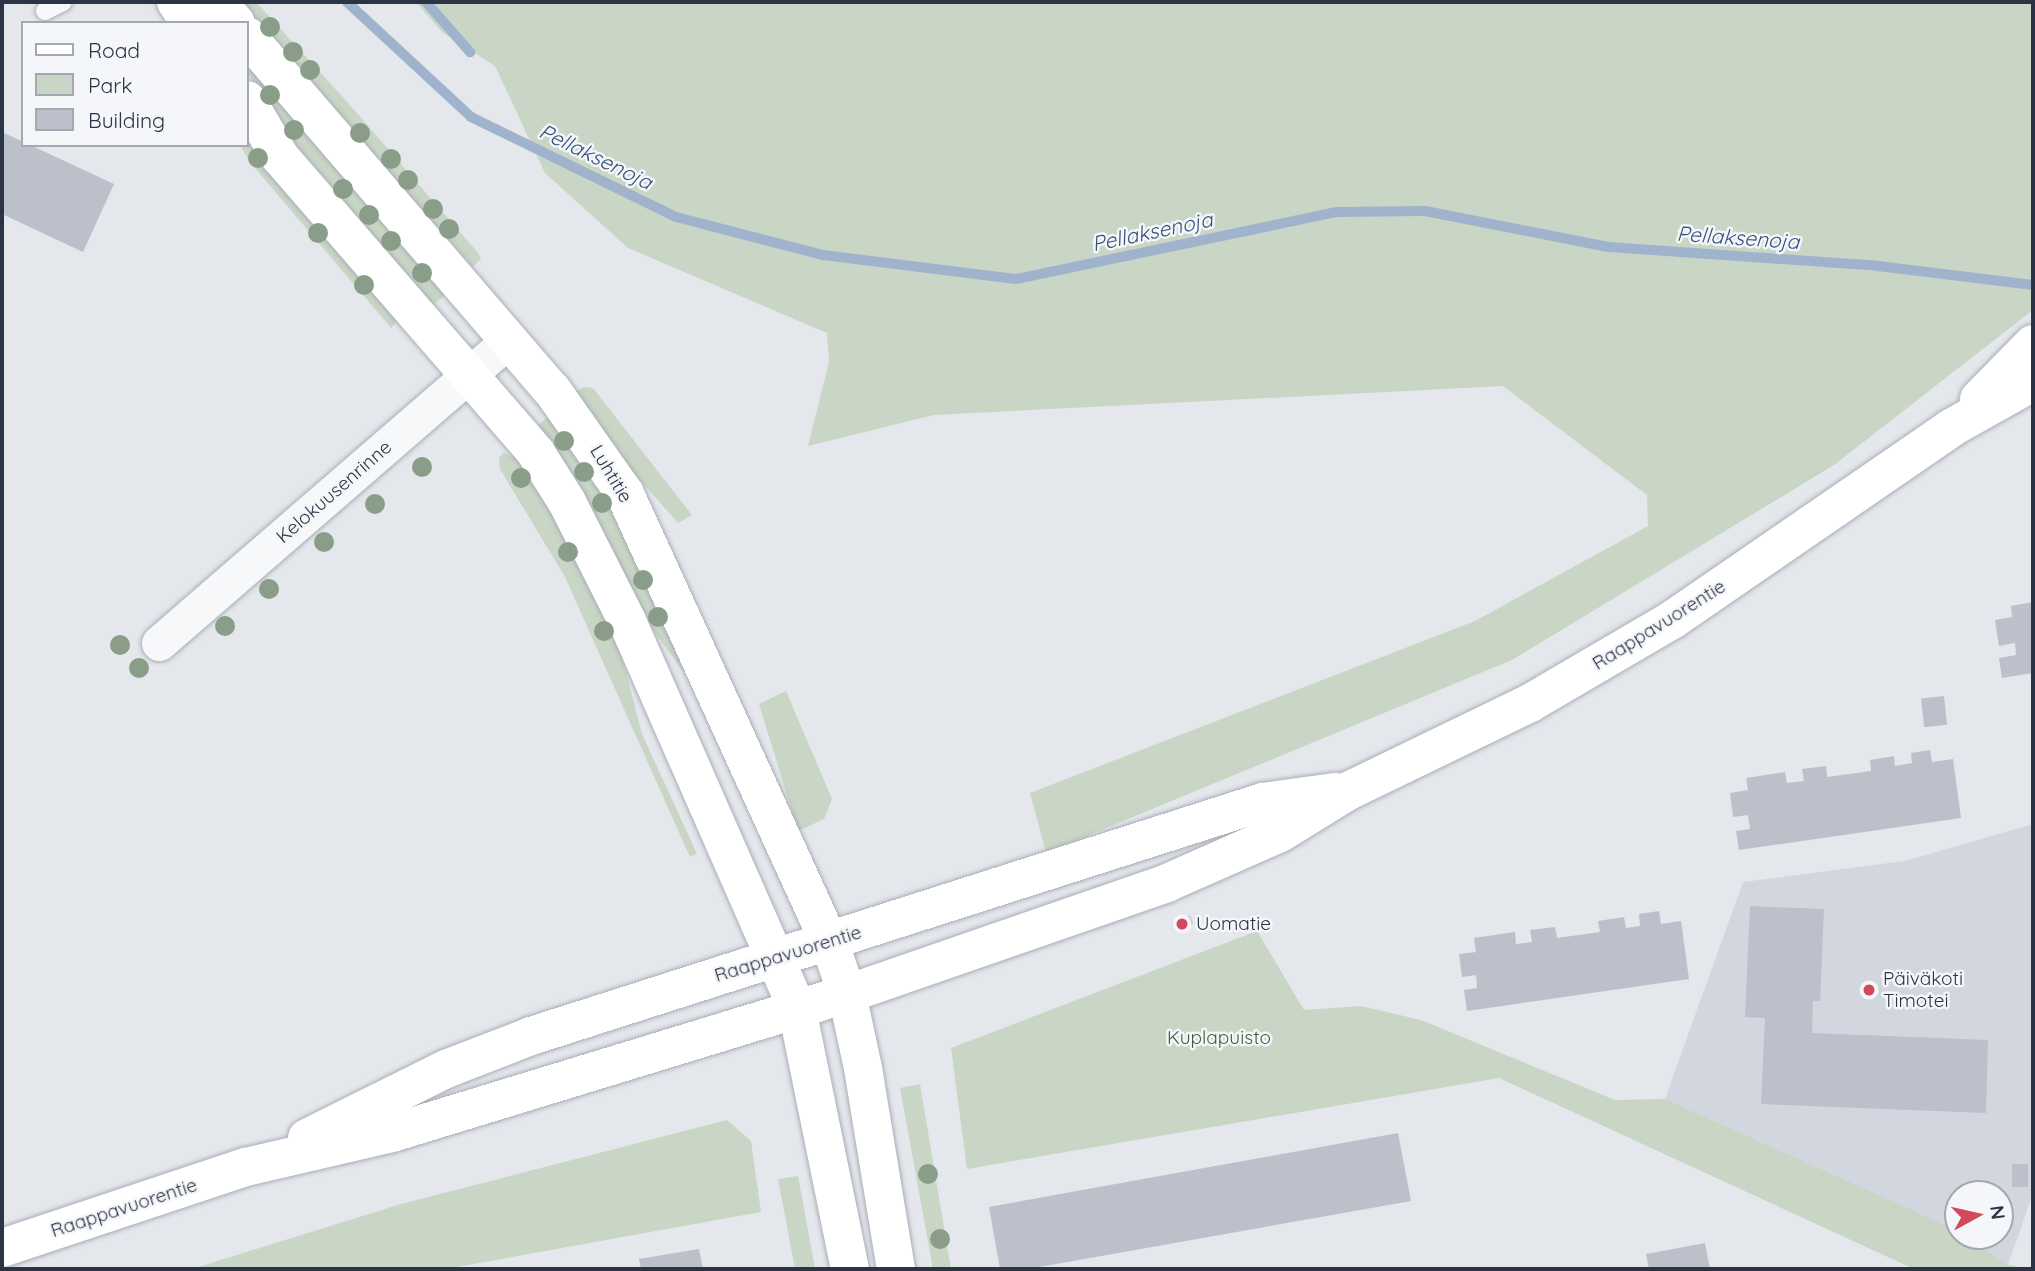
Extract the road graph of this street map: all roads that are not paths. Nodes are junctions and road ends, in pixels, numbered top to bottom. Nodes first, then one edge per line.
1 (63, 2) edge
2 (176, 2) edge
3 (217, 2) edge
4 (45, 11) dead end
5 (189, 21) edge
6 (234, 21) edge
7 (248, 37) edge
8 (248, 102) edge
9 (509, 340) junction
10 (2033, 344) edge
11 (470, 374) junction
12 (2033, 382) edge
13 (1951, 428) junction
14 (159, 643) dead end
15 (1348, 791) junction
16 (829, 941) junction
17 (775, 958) junction
18 (847, 994) junction
19 (797, 1009) junction
20 (246, 1167) junction
21 (2, 1248) edge
22 (850, 1269) edge
23 (896, 1269) edge

1 - 4 lane
2 - 5 main road
3 - 6 main road
7 - 9 main road, Luhtitie
8 - 11 main road
9 - 11 street, Kelokuusenrinne
9 - 16 main road, Luhtitie
10 - 13 main road, Raappavuorentie
11 - 14 street, Kelokuusenrinne
11 - 17 main road
12 - 13 main road, Raappavuorentie
13 - 15 main road, Raappavuorentie
15 - 16 main road, Raappavuorentie
15 - 18 main road, Raappavuorentie
16 - 17 main road, Raappavuorentie
16 - 18 main road, Luhtitie
17 - 19 main road
17 - 20 main road, Raappavuorentie
18 - 19 main road, Raappavuorentie
18 - 23 main road
19 - 20 main road, Raappavuorentie
19 - 22 main road
20 - 21 main road, Raappavuorentie

